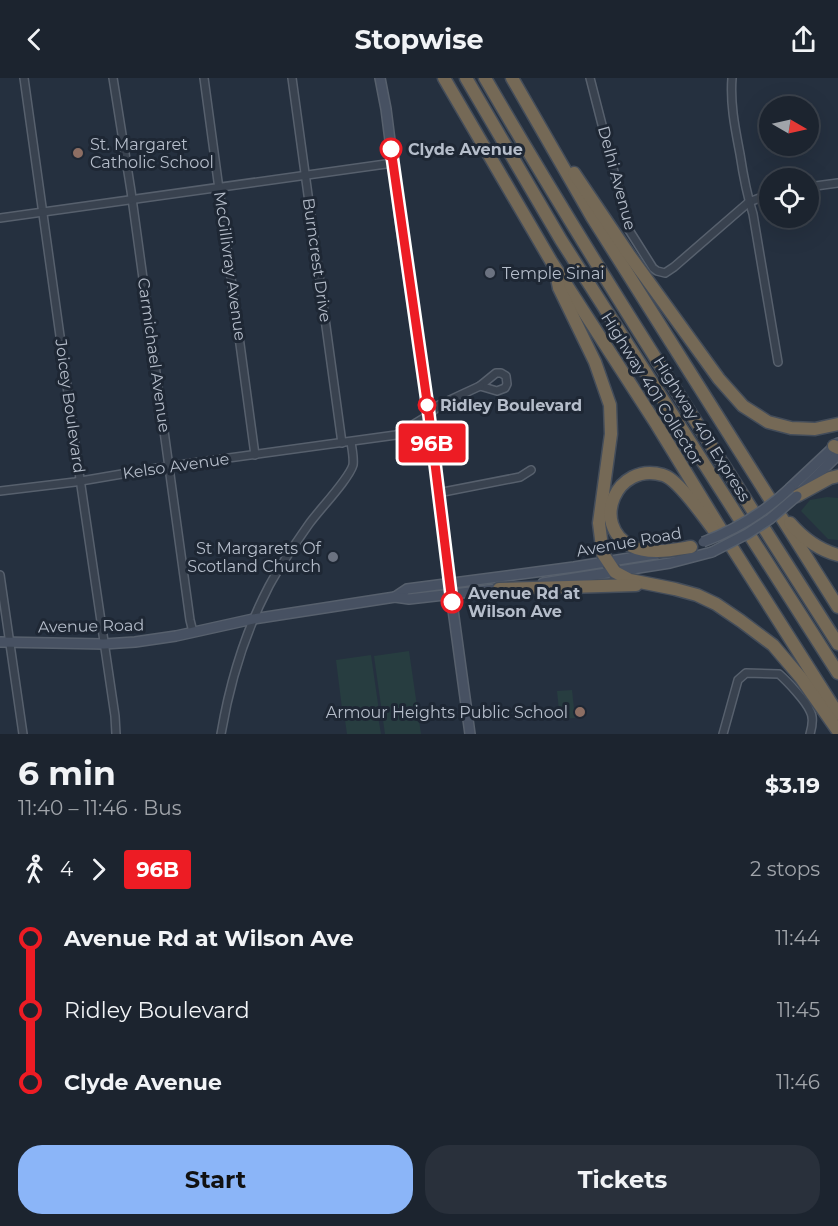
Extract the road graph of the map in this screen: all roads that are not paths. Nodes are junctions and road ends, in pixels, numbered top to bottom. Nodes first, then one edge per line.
1 (24, 78) edge
2 (113, 78) edge
3 (204, 78) edge
4 (292, 78) edge
5 (380, 78) edge
6 (444, 78) edge
7 (466, 78) edge
8 (485, 78) edge
9 (512, 78) edge
10 (590, 78) edge
11 (732, 78) edge
12 (551, 147) junction
13 (393, 163) junction
14 (305, 176) junction
15 (838, 183) edge
16 (819, 186) edge
17 (219, 187) junction
18 (759, 198) edge
19 (133, 199) junction
20 (749, 202) junction
21 (43, 212) junction
22 (0, 218) edge
23 (554, 266) junction
24 (778, 362) dead end
25 (480, 386) dead end
26 (429, 415) junction
27 (838, 424) edge
28 (351, 442) junction
29 (342, 443) junction
30 (837, 448) edge
31 (255, 454) junction
32 (169, 467) junction
33 (531, 470) dead end
34 (838, 476) edge
35 (80, 481) junction
36 (0, 491) edge
37 (793, 492) junction
38 (438, 493) junction
39 (769, 498) junction
40 (728, 541) junction
41 (691, 547) junction
42 (838, 555) edge
43 (607, 561) junction
44 (615, 572) junction
45 (0, 576) edge
46 (449, 583) junction
47 (652, 584) junction
48 (499, 589) junction
49 (451, 595) junction
50 (395, 597) junction
51 (838, 607) edge
52 (253, 619) junction
53 (193, 632) junction
54 (4, 642) edge
55 (104, 644) junction
56 (838, 644) edge
57 (838, 673) edge
58 (838, 714) edge
59 (838, 731) edge
60 (23, 734) edge
61 (116, 734) edge
62 (221, 734) edge
63 (470, 734) edge
64 (723, 734) edge
65 (810, 734) edge

1 - 21 street, Joicey Boulevard
2 - 19 street, Carmichael Avenue
3 - 17 street, McGillivray Avenue
4 - 14 street, Burncrest Drive
5 - 13 main road
6 - 23 highway, Highway 401 Collector
7 - 57 highway, Highway 401 Express
8 - 56 highway, Highway 401 Express
9 - 12 highway
10 - 20 street, Delhi Avenue
11 - 20 street
12 - 27 highway
12 - 39 highway
13 - 14 street
13 - 26 main road
14 - 17 street
14 - 29 street, Burncrest Drive
15 - 16 street
17 - 19 street
17 - 31 street, McGillivray Avenue
18 - 20 street
19 - 21 street
19 - 32 street, Carmichael Avenue
20 - 24 street
21 - 22 street
21 - 35 street, Joicey Boulevard
23 - 40 highway, Highway 401 Collector
23 - 43 highway
25 - 26 street
26 - 28 street
26 - 38 main road
28 - 29 street, Kelso Avenue
28 - 52 street
29 - 31 street, Kelso Avenue
30 - 37 main road, Avenue Road
31 - 32 street, Kelso Avenue
32 - 35 street, Kelso Avenue
32 - 53 street, Carmichael Avenue
33 - 38 street
34 - 37 highway
35 - 36 street, Kelso Avenue
35 - 55 street, Joicey Boulevard
37 - 41 main road, Avenue Road, bridge
37 - 44 main road, Avenue Road, bridge
38 - 46 main road
39 - 42 highway
39 - 51 highway
40 - 41 highway
40 - 58 highway, Highway 401 Collector
41 - 43 main road, Avenue Road
43 - 44 highway
43 - 46 main road, Avenue Road
44 - 47 highway
44 - 48 main road, Avenue Road
45 - 54 street
46 - 49 main road
46 - 50 main road, Avenue Road
47 - 48 highway
47 - 59 highway
48 - 49 main road, Avenue Road
49 - 50 main road, Avenue Road
49 - 63 main road
50 - 52 main road, Avenue Road
52 - 53 main road, Avenue Road
52 - 62 street
53 - 55 main road, Avenue Road
54 - 55 main road, Avenue Road
54 - 60 street
55 - 61 street, Joicey Boulevard
64 - 65 street

